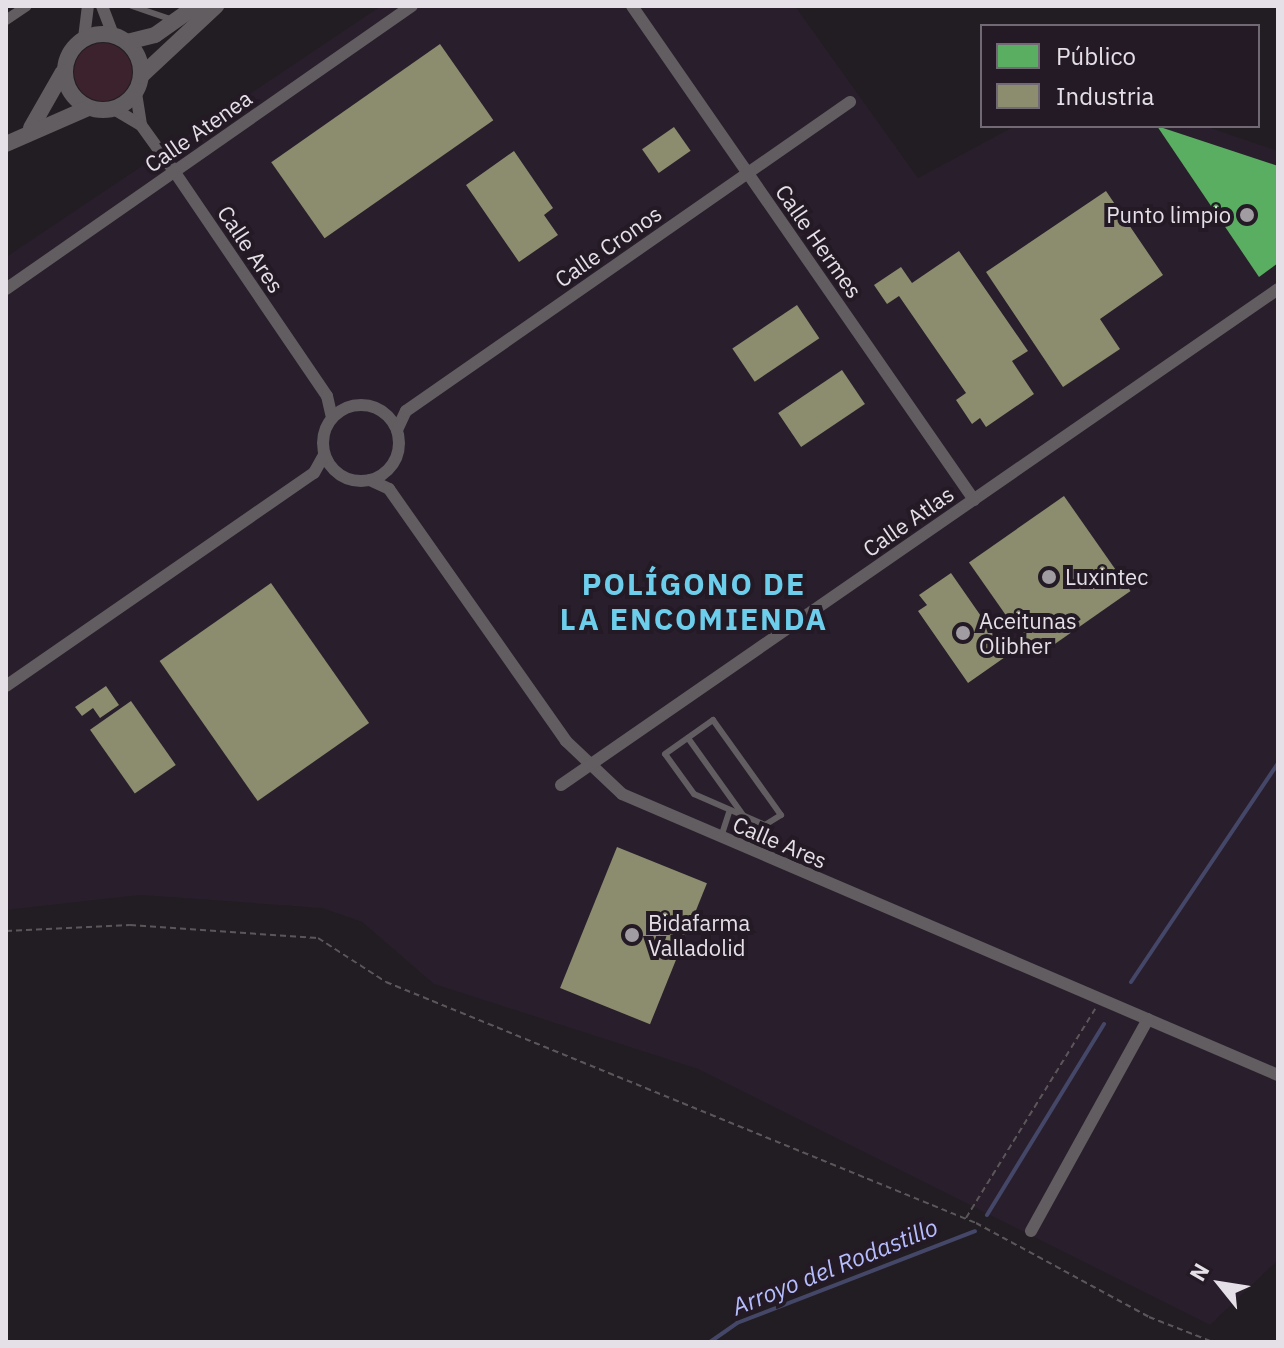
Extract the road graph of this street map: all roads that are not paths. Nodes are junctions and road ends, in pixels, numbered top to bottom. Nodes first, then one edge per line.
1 (27, 6) edge
2 (88, 6) edge
3 (102, 6) edge
4 (132, 6) edge
5 (196, 6) edge
6 (216, 6) edge
7 (412, 6) edge
8 (632, 6) edge
9 (181, 19) junction
10 (6, 20) edge
11 (84, 38) junction
12 (120, 38) junction
13 (64, 70) junction
14 (141, 76) junction
15 (136, 93) junction
16 (850, 102) dead end
17 (88, 108) junction
18 (114, 109) junction
19 (141, 125) junction
20 (30, 129) junction
21 (6, 144) edge
22 (174, 171) junction
23 (748, 173) junction
24 (6, 289) edge
25 (1278, 289) edge
26 (327, 396) junction
27 (349, 406) junction
28 (406, 411) junction
29 (385, 413) junction
30 (332, 417) junction
31 (397, 430) junction
32 (324, 455) junction
33 (388, 469) junction
34 (314, 473) junction
35 (337, 473) junction
36 (370, 480) junction
37 (389, 489) junction
38 (974, 500) junction
39 (6, 686) edge
40 (688, 738) junction
41 (590, 766) junction
42 (561, 785) dead end
43 (730, 810) junction
44 (743, 815) junction
45 (721, 838) junction
46 (1148, 1019) junction
47 (1278, 1075) edge
48 (1031, 1231) dead end

1 - 10 street
2 - 11 street
3 - 12 street
4 - 9 lane
5 - 9 street
6 - 14 street
7 - 22 street, Calle Atenea
8 - 23 street, Calle Hermes
9 - 12 street
11 - 12 street
11 - 13 street
12 - 14 street
13 - 17 street
13 - 20 street
14 - 15 street
15 - 18 street
15 - 19 street, Calle Ares
16 - 23 street, Calle Cronos
17 - 18 street
17 - 20 street
18 - 19 street, Calle Ares
19 - 22 street, Calle Ares
20 - 21 street
22 - 24 street, Calle Atenea
22 - 26 street, Calle Ares
23 - 28 street, Calle Cronos
23 - 38 street, Calle Hermes
25 - 38 street, Calle Atlas
26 - 27 street
26 - 30 street, Calle Ares
27 - 29 street
27 - 30 street
28 - 29 street
28 - 31 street, Calle Cronos
29 - 31 street
30 - 32 street
31 - 33 street
32 - 34 street
32 - 35 street
33 - 36 street
33 - 37 street
34 - 35 street
34 - 39 street
35 - 36 street
36 - 37 street, Calle Ares
37 - 41 street, Calle Ares
38 - 41 street, Calle Atlas
40 - 43 lane
40 - 44 lane
40 - 44 lane
41 - 42 street, Calle Atlas
41 - 45 street, Calle Ares
43 - 44 lane
43 - 45 lane
45 - 46 street, Calle Ares
46 - 47 street, Calle Ares
46 - 48 street

